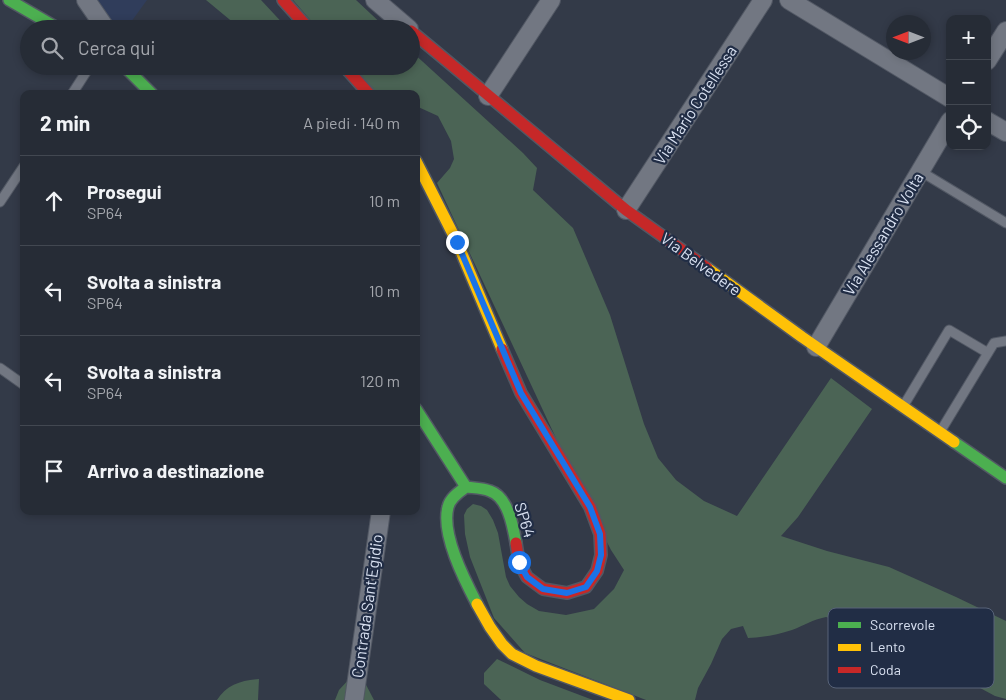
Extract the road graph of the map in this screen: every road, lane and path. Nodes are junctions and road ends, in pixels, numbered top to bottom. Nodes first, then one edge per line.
1 (8, 0) edge
2 (86, 0) edge
3 (283, 0) edge
4 (375, 0) edge
5 (551, 0) edge
6 (763, 0) edge
7 (789, 0) edge
8 (43, 20) edge
9 (100, 20) edge
10 (301, 20) edge
11 (398, 20) edge
12 (1006, 31) edge
13 (420, 38) edge
14 (991, 54) edge
15 (84, 75) edge
16 (133, 75) edge
17 (352, 75) edge
18 (75, 90) edge
19 (148, 90) edge
20 (365, 90) edge
21 (488, 96) junction
22 (946, 96) edge
23 (991, 123) edge
24 (946, 127) edge
25 (1006, 132) edge
26 (420, 169) edge
27 (920, 171) junction
28 (20, 172) edge
29 (0, 202) edge
30 (626, 210) junction
31 (1006, 223) edge
32 (1006, 341) edge
33 (816, 347) junction
34 (988, 353) junction
35 (0, 368) edge
36 (20, 382) edge
37 (902, 406) junction
38 (420, 414) edge
39 (940, 432) junction
40 (1003, 470) edge
41 (466, 487) junction
42 (380, 515) edge
43 (354, 700) edge
44 (630, 700) edge

1 - 8 street
2 - 9 street
3 - 10 street
4 - 11 street, Via Belvedere
5 - 21 street
6 - 30 street, Via Mario Cotellessa
7 - 22 street
12 - 14 street
13 - 21 street, Via Belvedere
15 - 18 lane
16 - 19 street
17 - 20 street
21 - 30 street, Via Belvedere
23 - 25 street
24 - 27 street, Via Alessandro Volta
26 - 41 street, SP64
27 - 31 lane
27 - 33 street, Via Alessandro Volta
28 - 29 lane
30 - 33 street, Via Belvedere
32 - 34 lane
33 - 37 street, Via Belvedere
34 - 37 lane
34 - 39 lane
35 - 36 lane
37 - 39 street, Via Belvedere
38 - 41 street
39 - 40 street, Via Belvedere
41 - 44 street
42 - 43 street, Contrada Sant'Egidio

